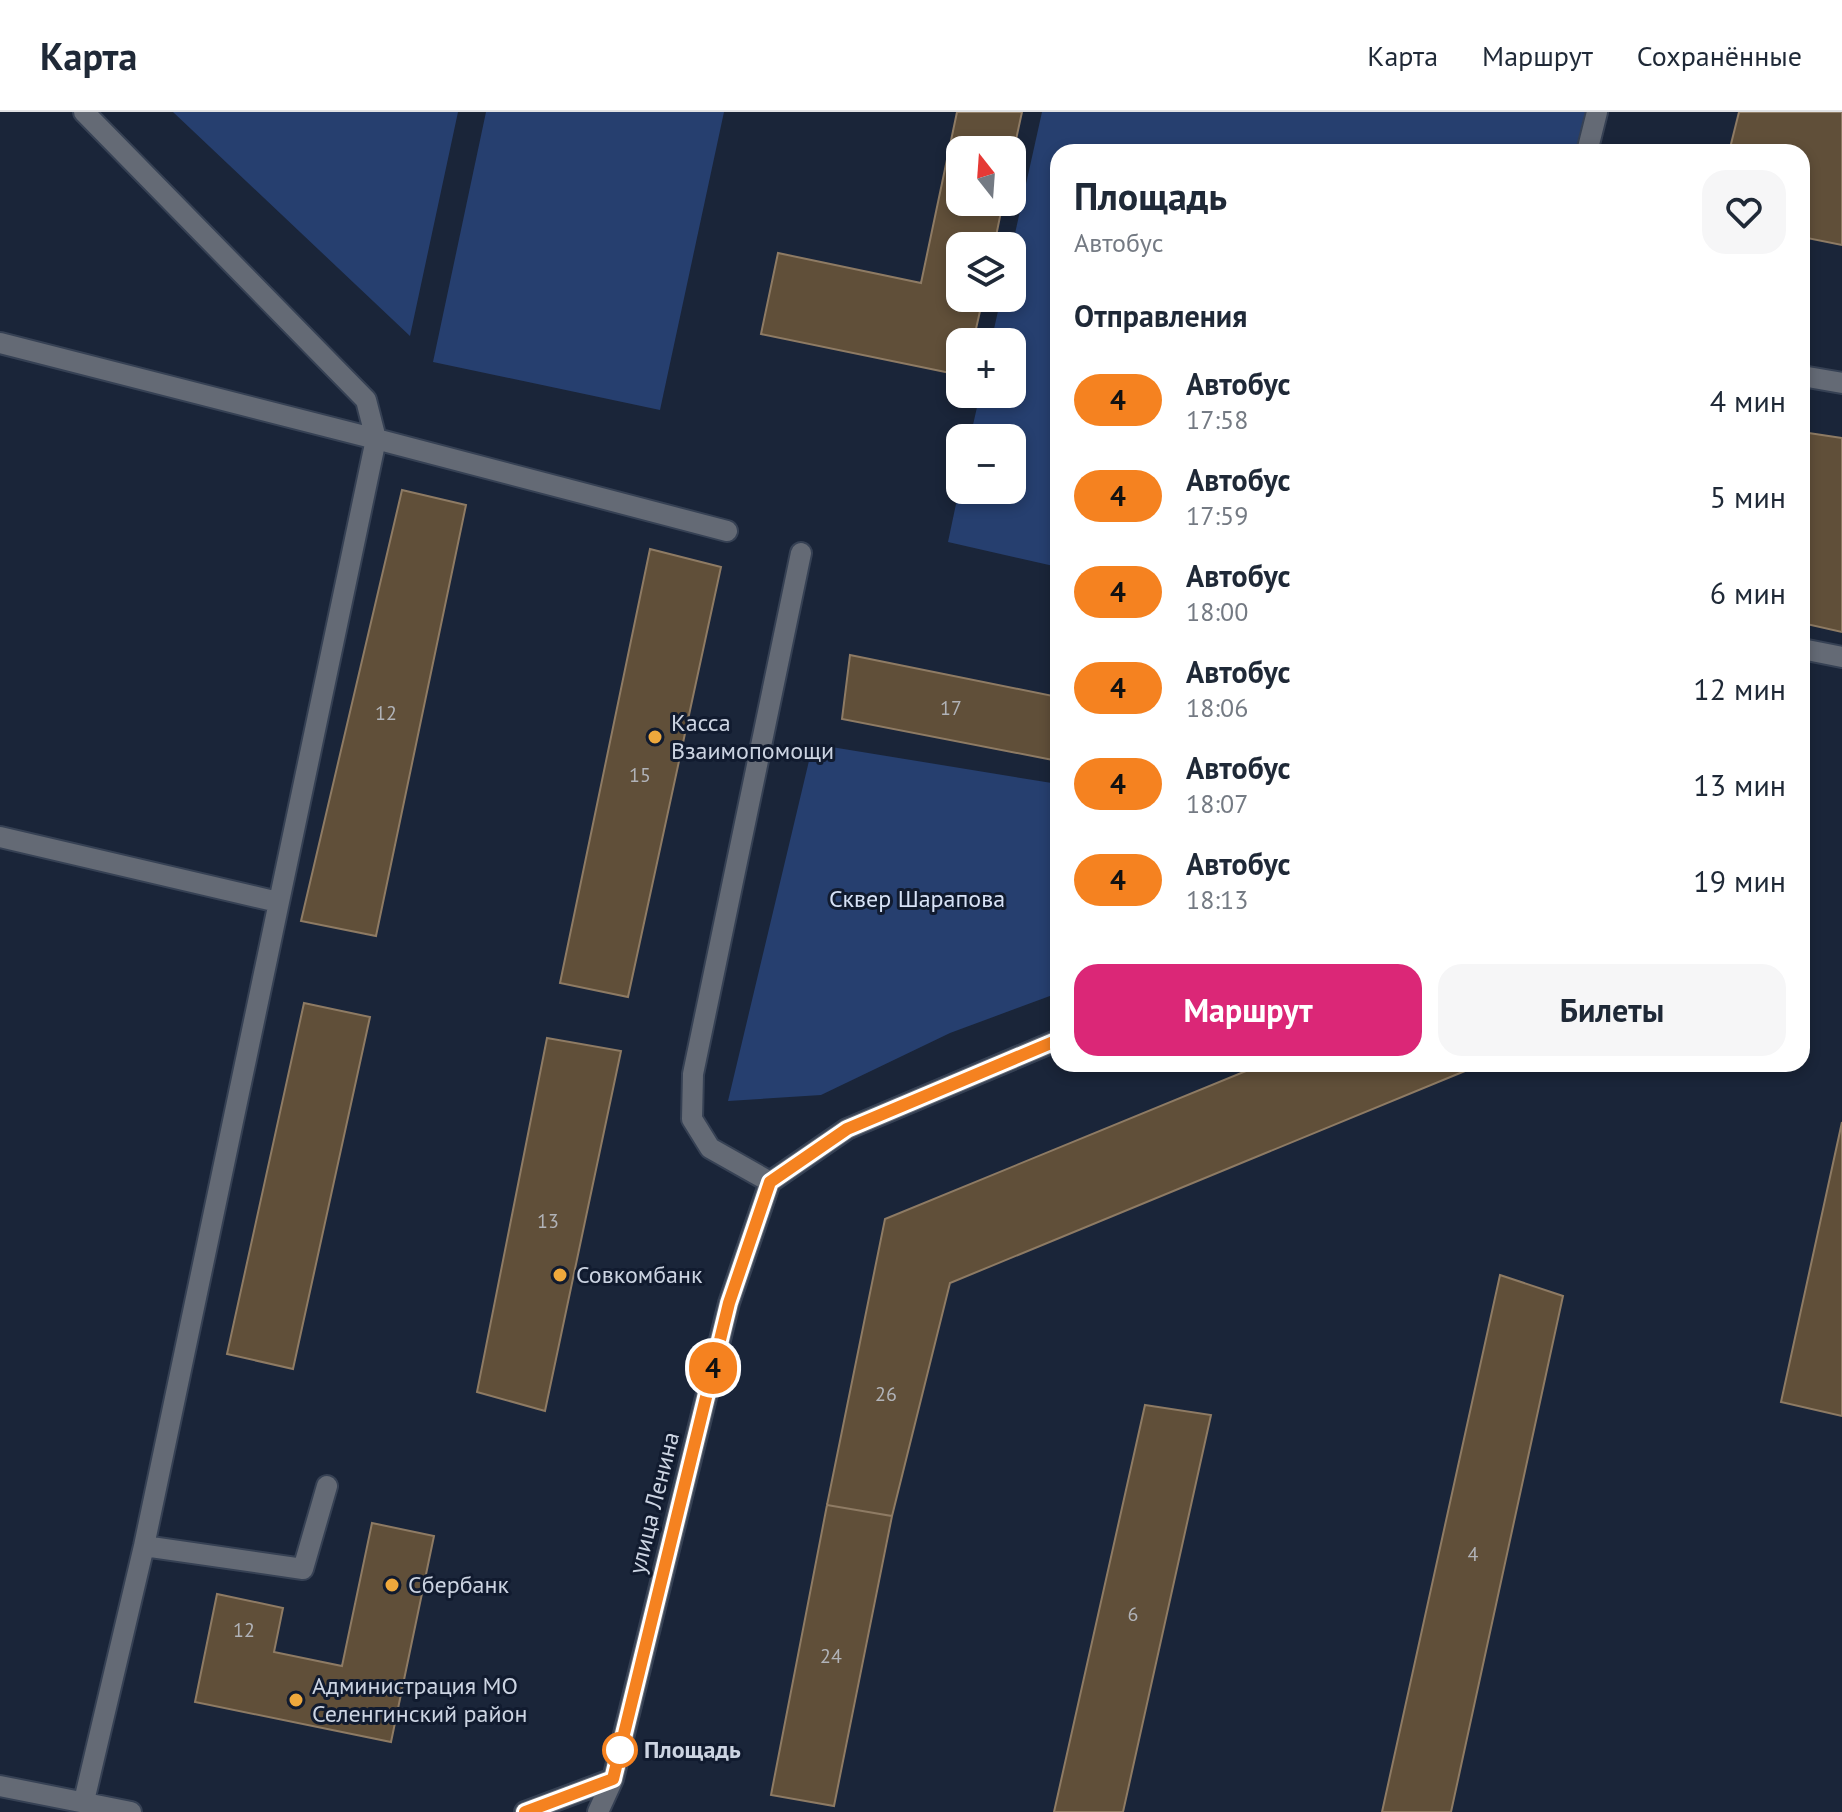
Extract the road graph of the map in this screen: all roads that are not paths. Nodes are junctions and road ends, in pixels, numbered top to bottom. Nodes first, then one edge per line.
1 (84, 112) edge
2 (1597, 112) edge
3 (1589, 144) edge
4 (0, 343) edge
5 (1810, 377) edge
6 (1842, 383) edge
7 (376, 439) junction
8 (727, 531) dead end
9 (801, 553) dead end
10 (1810, 651) edge
11 (1842, 657) edge
12 (0, 837) edge
13 (278, 902) junction
14 (1050, 1043) edge
15 (770, 1182) junction
16 (327, 1486) dead end
17 (144, 1546) junction
18 (613, 1779) junction
19 (0, 1786) edge
20 (84, 1801) junction
21 (131, 1812) edge
22 (525, 1812) edge
23 (598, 1812) edge

1 - 7 street
2 - 3 street
4 - 7 street
5 - 6 street
7 - 8 street
7 - 13 street
9 - 15 street
10 - 11 street
12 - 13 street
13 - 17 street
14 - 15 street
15 - 18 street, улица Ленина
16 - 17 street
17 - 20 street
18 - 22 street
18 - 23 street, улица Ленина
19 - 20 street
20 - 21 street

